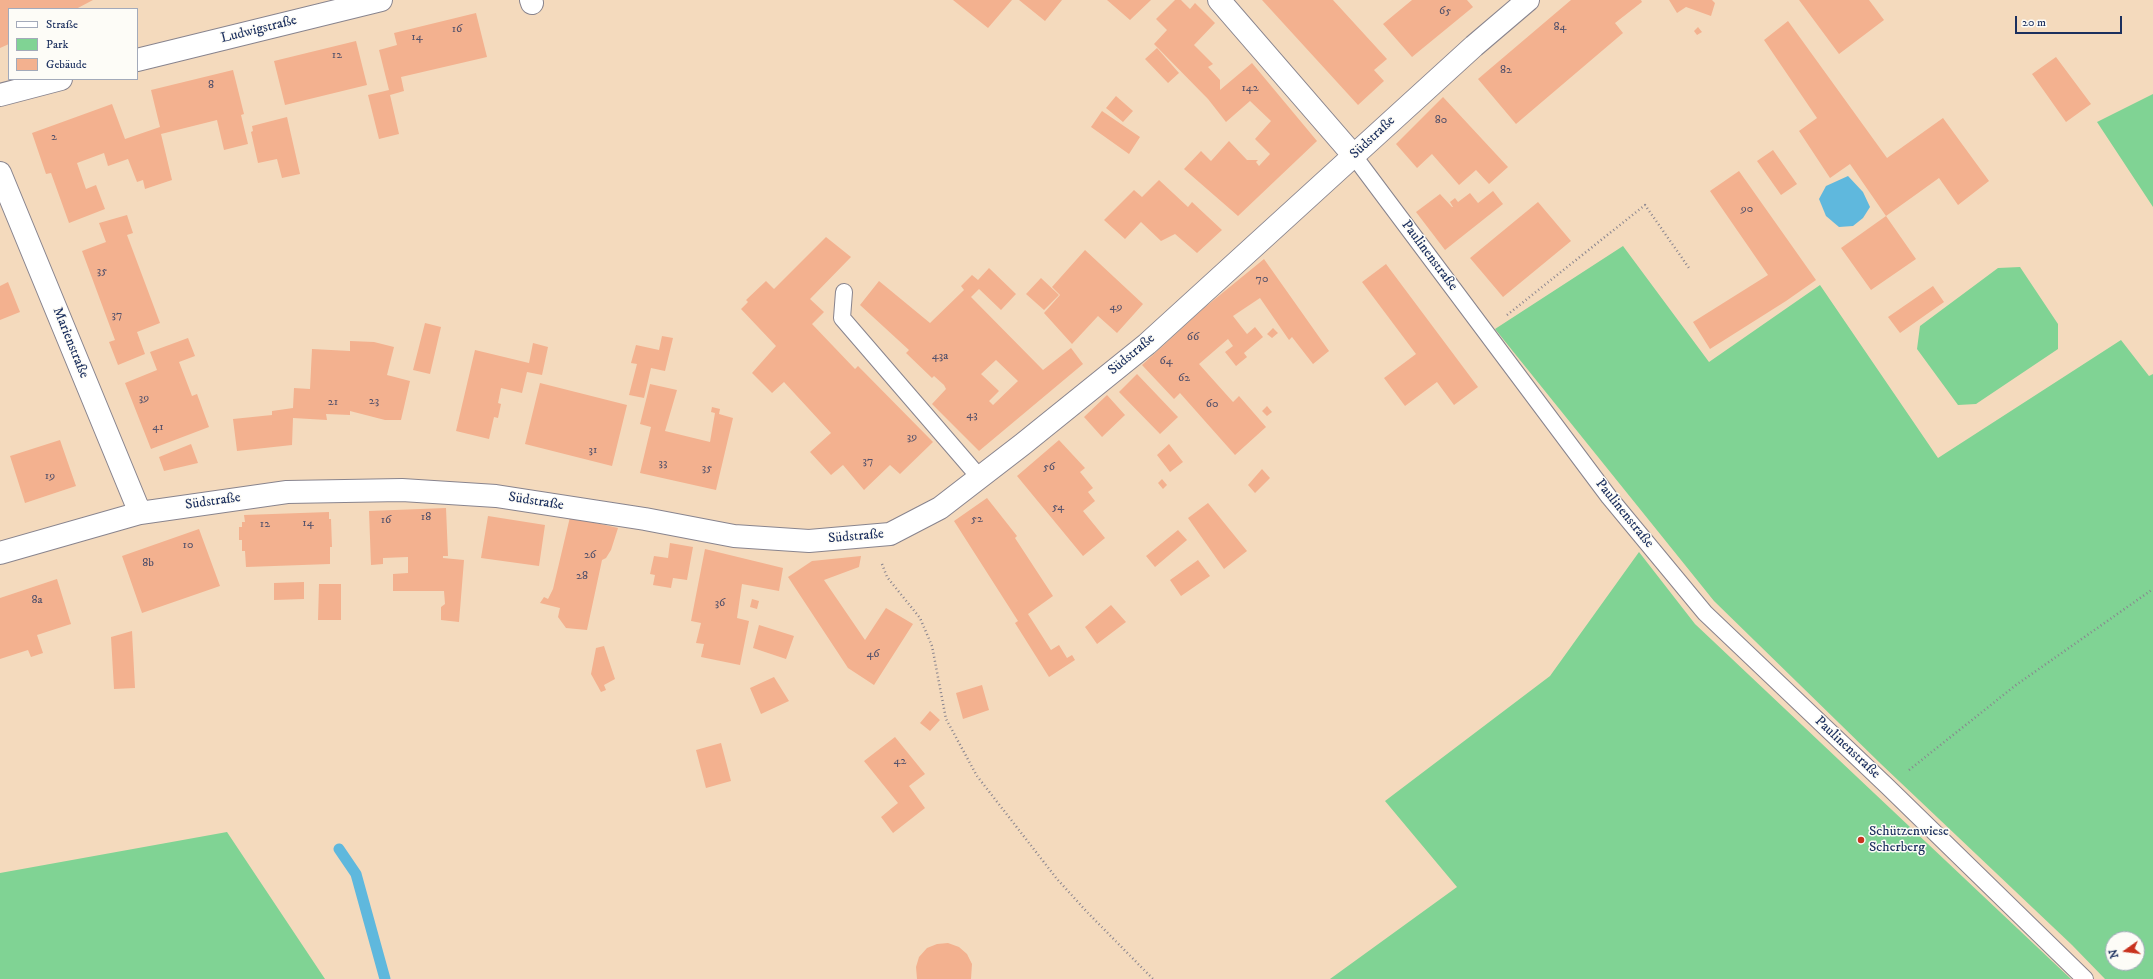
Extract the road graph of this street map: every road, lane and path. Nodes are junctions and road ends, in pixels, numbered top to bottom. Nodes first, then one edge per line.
1 (381, 0) edge
2 (1219, 0) edge
3 (1528, 0) edge
4 (138, 60) edge
5 (57, 80) edge
6 (0, 95) edge
7 (1354, 156) junction
8 (0, 173) edge
9 (1689, 268) dead end
10 (844, 292) dead end
11 (1485, 332) junction
12 (980, 478) junction
13 (140, 513) junction
14 (871, 536) junction
15 (0, 553) edge
16 (2153, 589) edge
17 (1888, 787) junction
18 (1153, 979) edge
19 (2084, 979) edge

1 - 4 street, Ludwigstraße
2 - 7 street, Paulinenstraße
3 - 7 street, Südstraße
5 - 6 street
7 - 11 lane, Paulinenstraße
7 - 12 street, Südstraße
8 - 13 street, Marienstraße
9 - 11 path
10 - 12 lane
11 - 17 lane, Paulinenstraße
12 - 14 street, Südstraße
13 - 14 street, Südstraße
13 - 15 street, Südstraße
14 - 18 path
16 - 17 path
17 - 19 lane, Paulinenstraße

